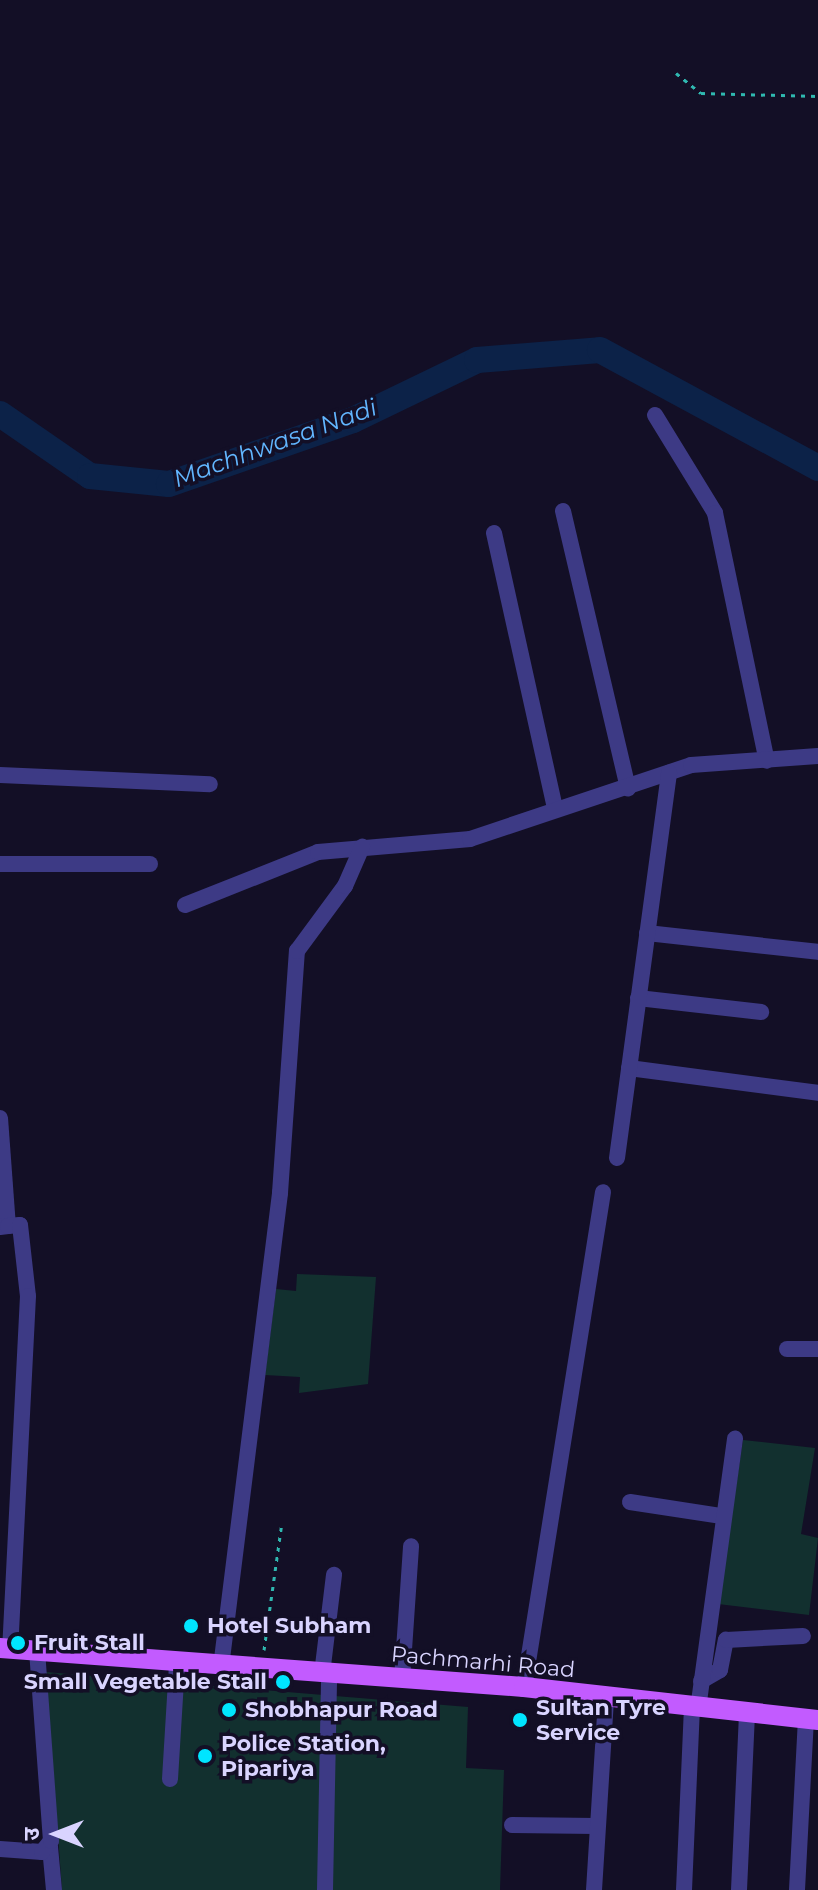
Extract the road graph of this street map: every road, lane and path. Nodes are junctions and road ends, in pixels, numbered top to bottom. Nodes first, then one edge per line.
1 (676, 73) dead end
2 (818, 96) edge
3 (655, 415) dead end
4 (563, 511) dead end
5 (494, 533) dead end
6 (818, 756) edge
7 (767, 761) junction
8 (669, 772) junction
9 (0, 775) edge
10 (210, 784) dead end
11 (628, 788) junction
12 (555, 809) junction
13 (362, 847) junction
14 (0, 864) edge
15 (150, 864) dead end
16 (185, 905) dead end
17 (647, 933) junction
18 (818, 952) edge
19 (638, 998) junction
20 (761, 1012) dead end
21 (629, 1068) junction
22 (818, 1093) edge
23 (0, 1118) edge
24 (617, 1158) dead end
25 (603, 1192) dead end
26 (4, 1226) edge
27 (787, 1349) dead end
28 (818, 1349) edge
29 (735, 1439) dead end
30 (630, 1502) dead end
31 (722, 1516) junction
32 (282, 1522) dead end
33 (411, 1546) dead end
34 (334, 1575) dead end
35 (803, 1636) dead end
36 (5, 1648) edge
37 (37, 1650) junction
38 (177, 1663) junction
39 (221, 1667) junction
40 (261, 1670) junction
41 (326, 1674) junction
42 (402, 1679) junction
43 (701, 1681) junction
44 (524, 1687) junction
45 (606, 1697) junction
46 (695, 1709) junction
47 (747, 1714) junction
48 (812, 1720) edge
49 (170, 1779) dead end
50 (512, 1825) dead end
51 (596, 1826) junction
52 (50, 1847) junction
53 (0, 1849) edge
54 (54, 1890) edge
55 (325, 1890) edge
56 (594, 1890) edge
57 (684, 1890) edge
58 (739, 1890) edge
59 (797, 1890) edge

1 - 2 path
3 - 7 street
4 - 11 street
5 - 12 street
6 - 7 street
7 - 8 street
8 - 11 street
8 - 17 street
9 - 10 street
11 - 12 street
12 - 13 street
13 - 16 street
13 - 39 street
14 - 15 street
17 - 18 street
17 - 19 street
19 - 20 street
19 - 21 street
21 - 22 street
21 - 24 street
23 - 26 street
25 - 44 street
26 - 36 street
27 - 28 street
29 - 31 street
30 - 31 street
31 - 43 street
32 - 40 path
33 - 42 street
34 - 41 street
35 - 43 street
36 - 37 main road, Pachmarhi Road
37 - 38 main road, Pachmarhi Road
37 - 52 street
38 - 39 main road, Pachmarhi Road
38 - 49 street
39 - 40 main road, Pachmarhi Road
40 - 41 main road, Pachmarhi Road
41 - 42 main road, Pachmarhi Road
41 - 55 street
42 - 44 main road, Pachmarhi Road
43 - 46 street
44 - 45 main road, Pachmarhi Road
45 - 46 main road, Pachmarhi Road
45 - 51 street
46 - 47 main road, Pachmarhi Road
46 - 57 street
47 - 48 main road, Pachmarhi Road
47 - 58 street
48 - 59 street
50 - 51 street
51 - 56 street
52 - 53 street
52 - 54 street

